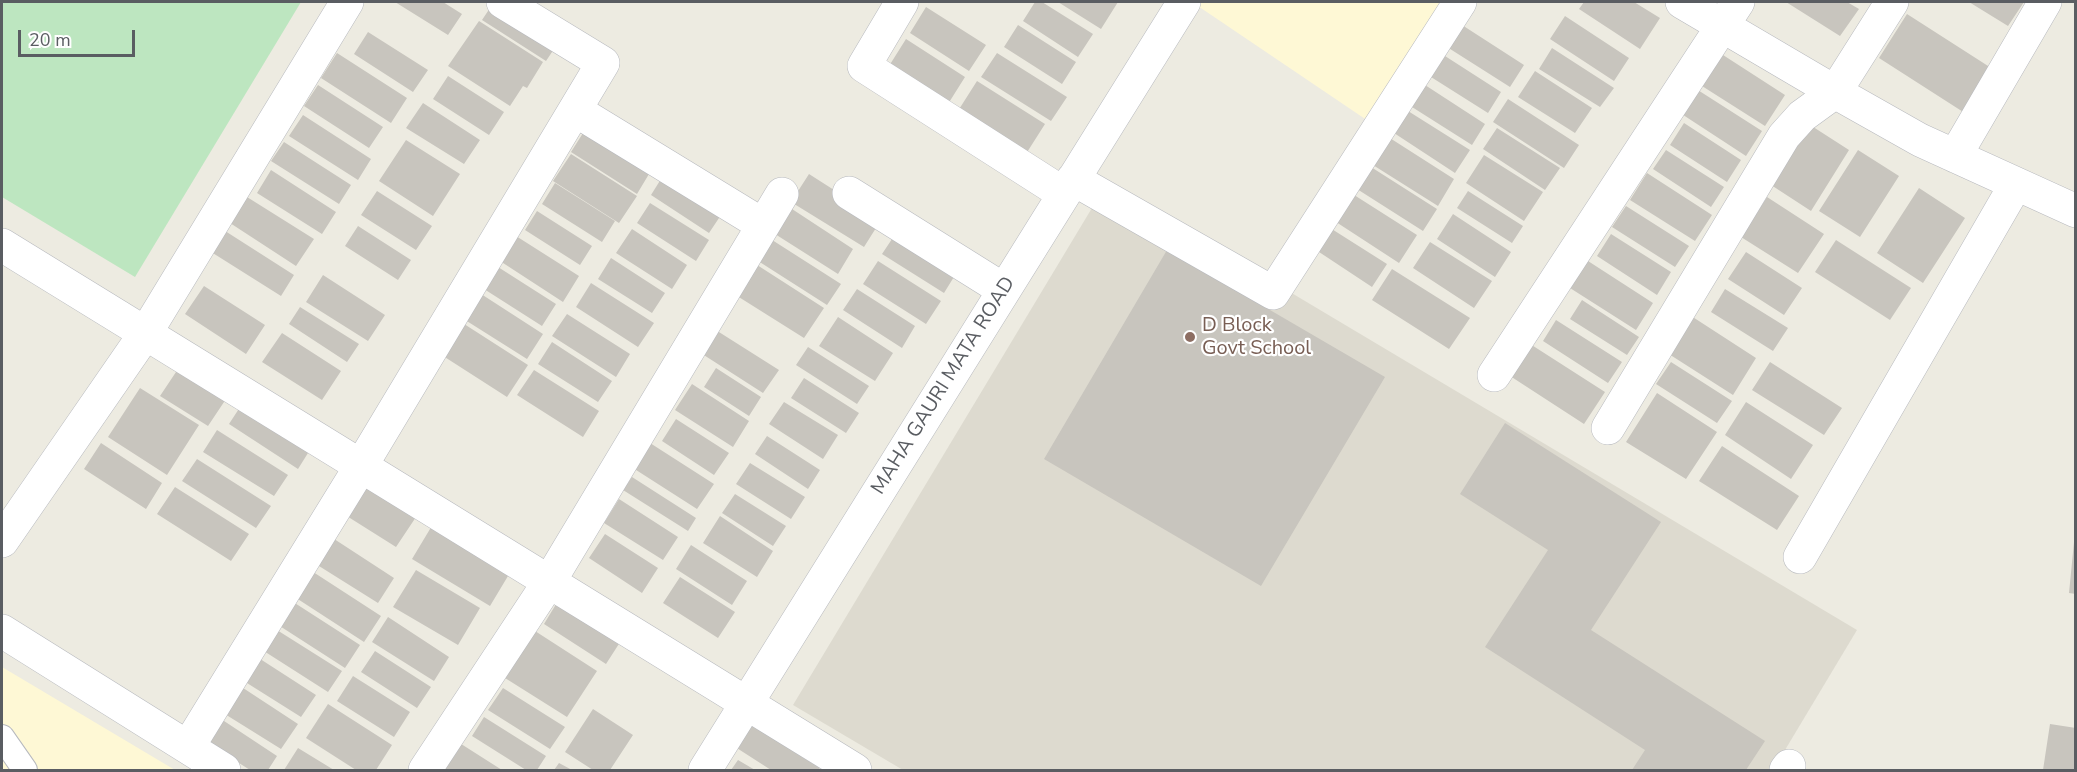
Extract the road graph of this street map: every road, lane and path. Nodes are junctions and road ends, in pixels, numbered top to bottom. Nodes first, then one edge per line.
1 (347, 2) edge
2 (503, 2) edge
3 (902, 2) edge
4 (1184, 2) edge
5 (1460, 2) edge
6 (1682, 2) edge
7 (1892, 2) edge
8 (2046, 2) edge
9 (1730, 14) edge
10 (1834, 92) junction
11 (575, 110) junction
12 (1955, 156) junction
13 (2016, 184) junction
14 (1068, 186) junction
15 (849, 193) dead end
16 (782, 194) dead end
17 (2076, 212) edge
18 (763, 225) junction
19 (2, 245) edge
20 (1004, 290) junction
21 (145, 334) junction
22 (1494, 375) dead end
23 (1608, 428) dead end
24 (361, 466) junction
25 (2, 541) edge
26 (1800, 557) dead end
27 (549, 582) junction
28 (2, 631) edge
29 (747, 704) junction
30 (2, 737) edge
31 (188, 747) junction
32 (25, 771) edge
33 (224, 771) edge
34 (425, 771) edge
35 (705, 771) edge
36 (855, 771) edge

1 - 21 street
2 - 11 street
3 - 14 street
4 - 14 street, MAHA GAURI MATA ROAD
5 - 14 street
6 - 9 street
7 - 10 street
8 - 12 street
9 - 10 street
9 - 22 street
10 - 12 street
10 - 23 street
11 - 18 street
11 - 24 street
12 - 13 street
13 - 17 street
13 - 26 street
14 - 20 street, MAHA GAURI MATA ROAD
15 - 20 street
16 - 18 street
18 - 27 street
19 - 21 street
20 - 29 street, MAHA GAURI MATA ROAD
21 - 24 street
21 - 25 street
24 - 27 street
24 - 31 street
27 - 29 street
27 - 34 street
28 - 31 street
29 - 35 street, MAHA GAURI MATA ROAD
29 - 36 street
30 - 32 lane
31 - 33 street

